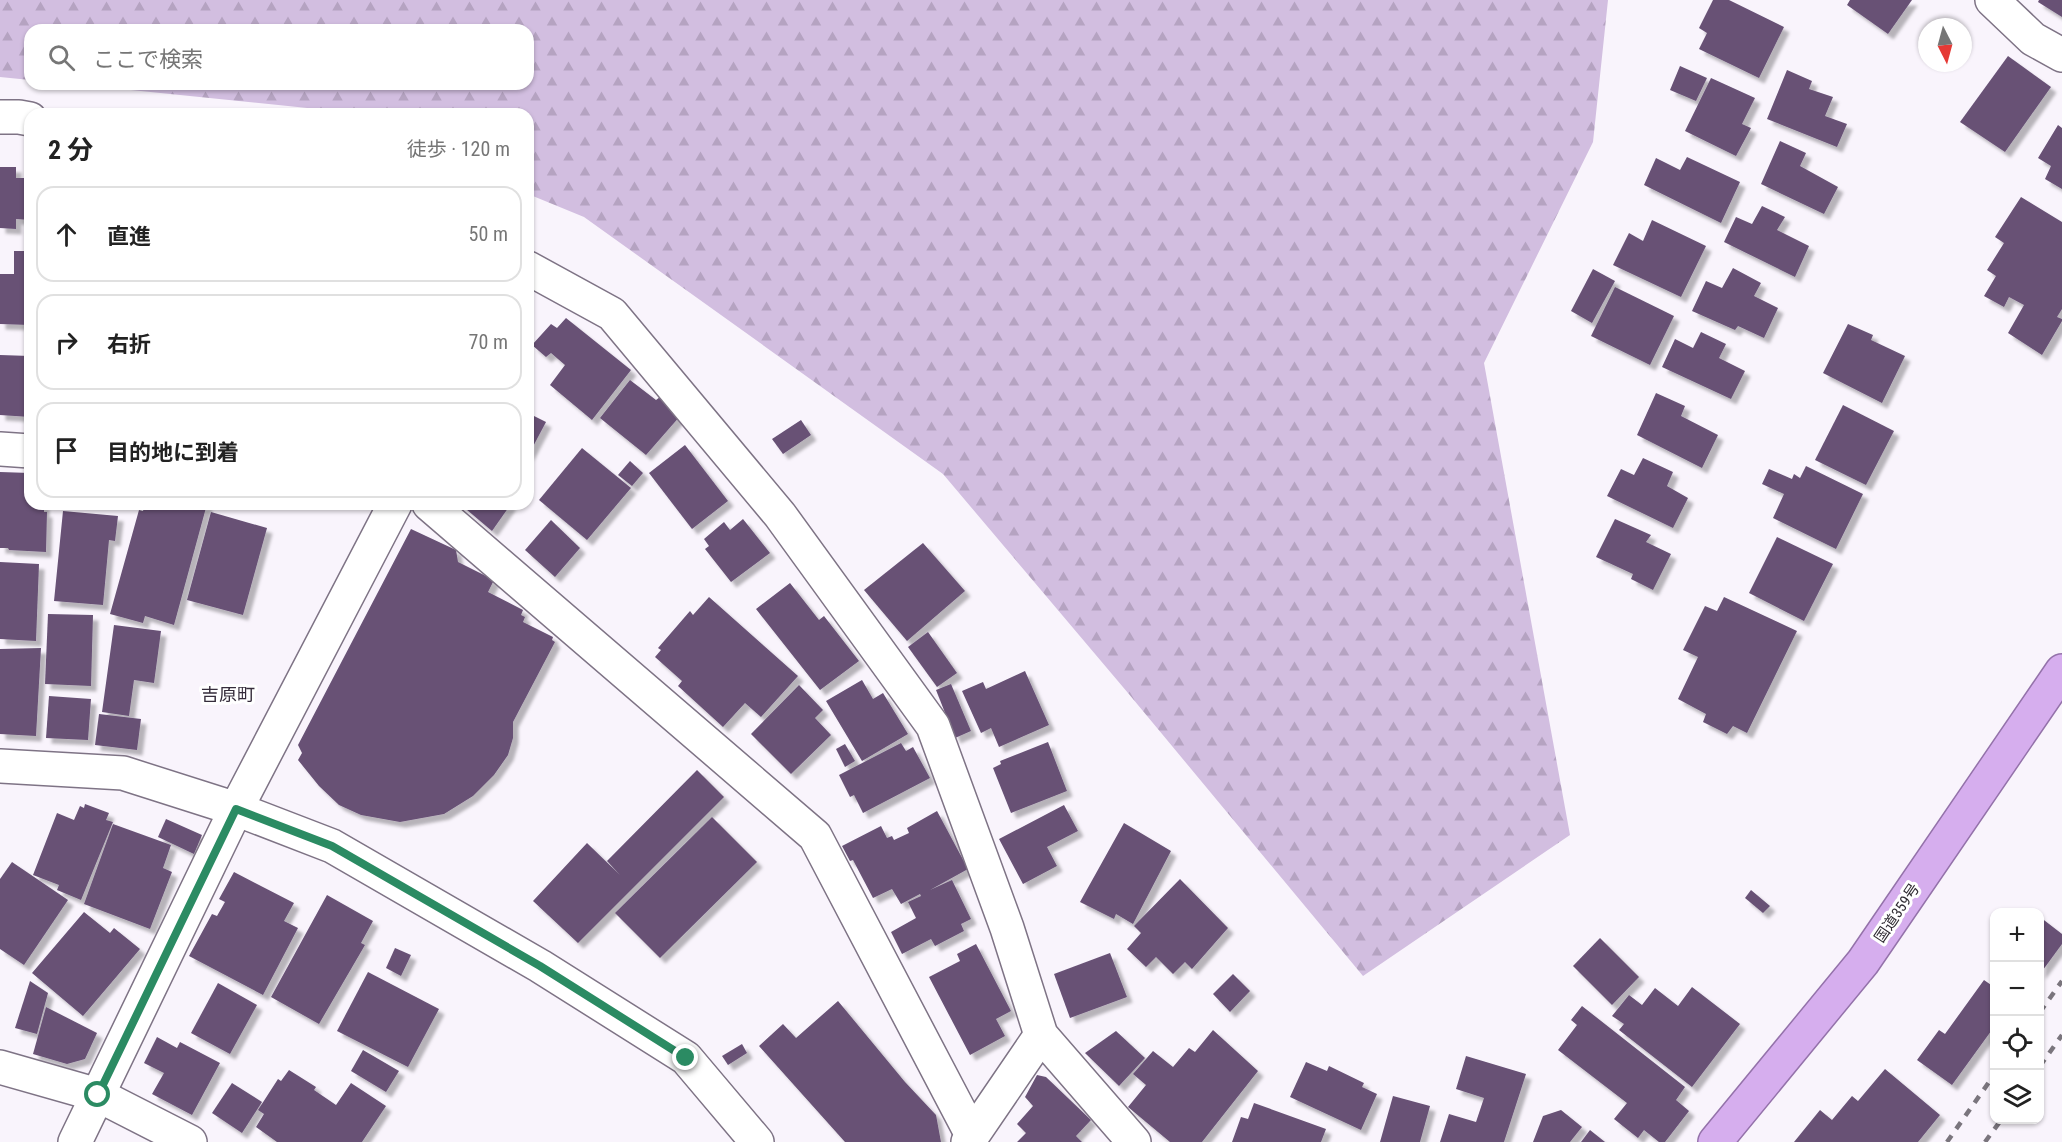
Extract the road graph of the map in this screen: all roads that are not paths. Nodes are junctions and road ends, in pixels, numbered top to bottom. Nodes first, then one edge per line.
1 (1992, 0) edge
2 (2062, 55) edge
3 (0, 117) edge
4 (24, 118) edge
5 (534, 271) edge
6 (0, 448) edge
7 (24, 450) edge
8 (392, 510) edge
9 (436, 510) edge
10 (2062, 671) edge
11 (0, 766) edge
12 (236, 809) junction
13 (1041, 1035) junction
14 (0, 1067) edge
15 (98, 1095) junction
16 (970, 1139) edge
17 (75, 1142) edge
18 (189, 1142) edge
19 (757, 1142) edge
20 (1134, 1142) edge
21 (1715, 1142) edge

1 - 2 street
3 - 4 street
5 - 13 street
6 - 7 street
8 - 12 street
9 - 16 street
10 - 21 highway, 国道359号
11 - 12 street
12 - 15 street
12 - 19 street
13 - 16 street
13 - 20 street
14 - 15 street
15 - 17 street
15 - 18 street

